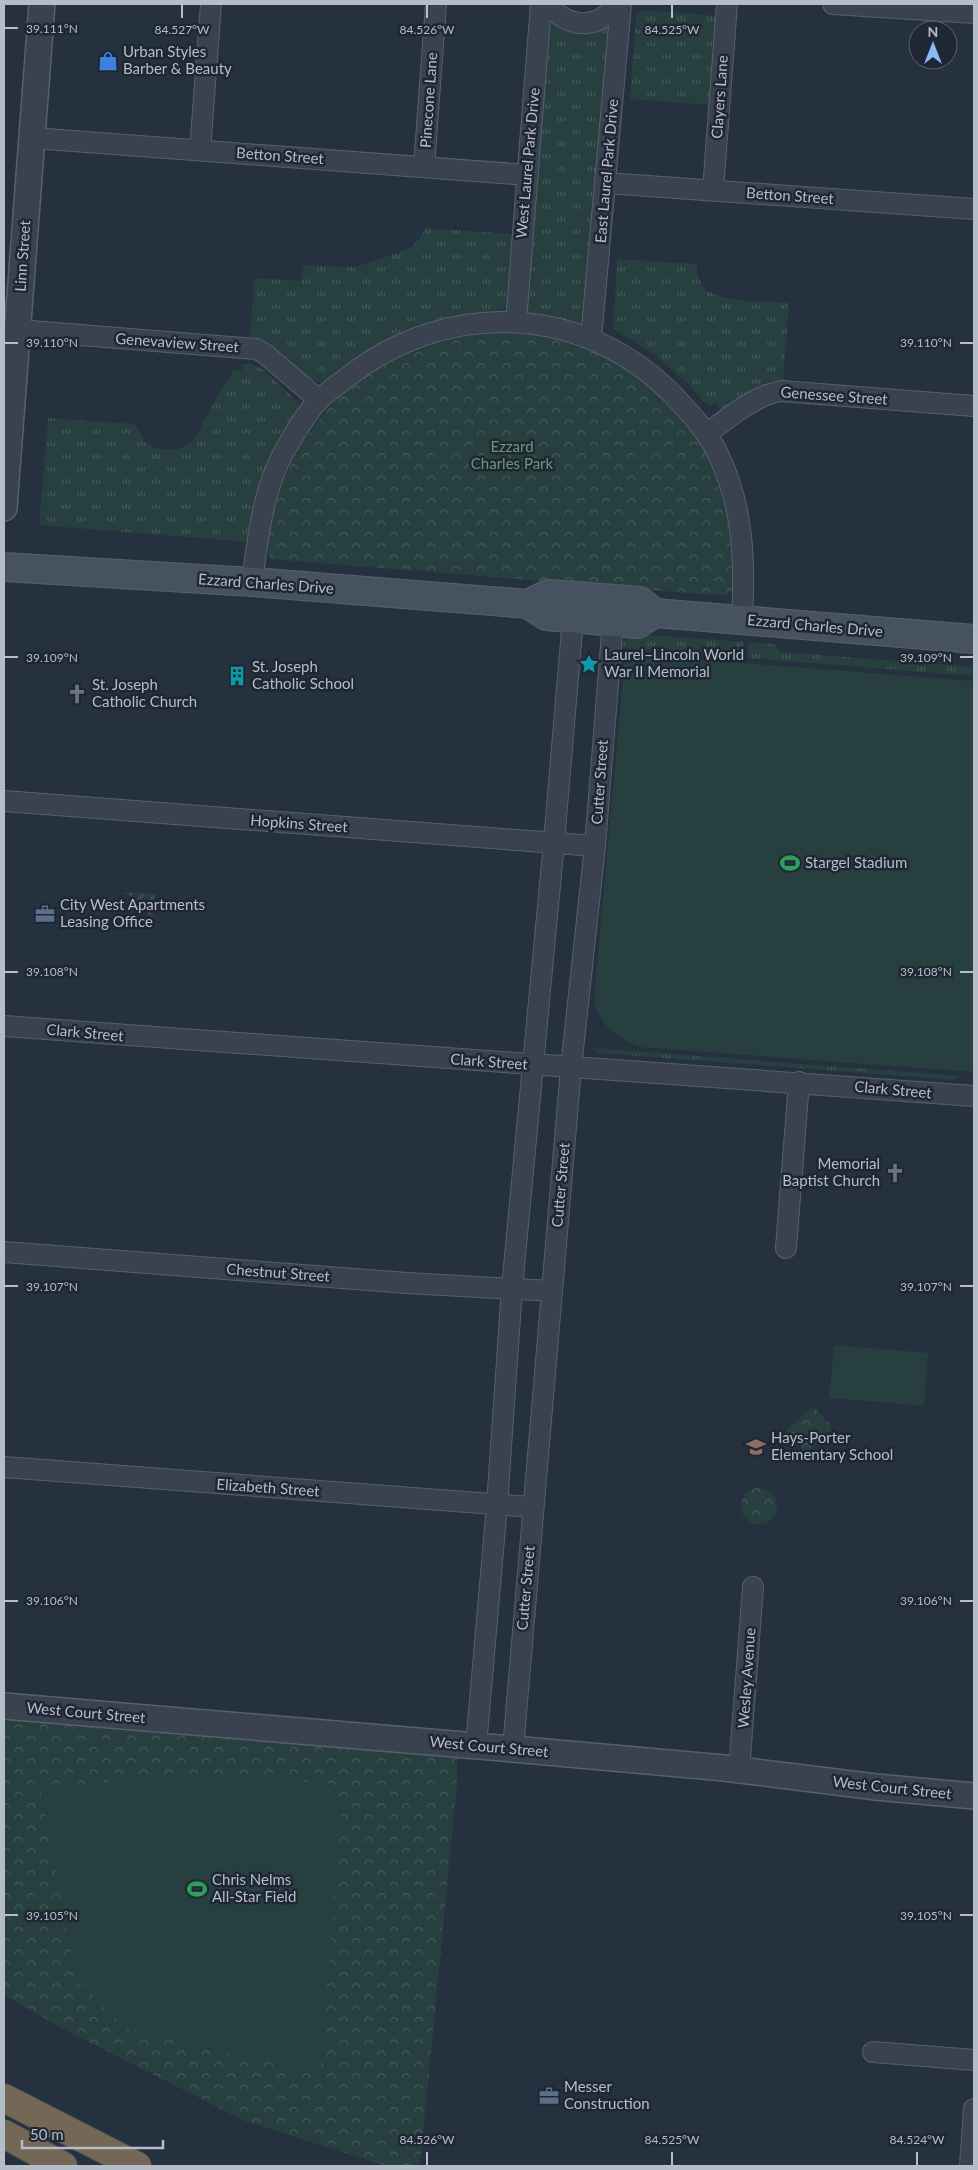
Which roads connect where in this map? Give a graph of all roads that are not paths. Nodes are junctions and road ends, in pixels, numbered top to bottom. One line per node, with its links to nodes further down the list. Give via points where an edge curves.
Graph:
1 (42, 4): 11 (street, Linn Street)
2 (211, 4): 12 (street)
3 (436, 4): 13 (street, Pinecone Lane)
4 (541, 4): 14 (street, West Laurel Park Drive)
5 (548, 4): 6 (street, via 556,14 578,24 602,18)
6 (616, 4)
7 (620, 4): 15 (street, East Laurel Park Drive)
8 (727, 4): 16 (street, Clayers Lane)
9 (833, 4): 10 (street)
10 (974, 13)
11 (33, 138): 12 (street, Betton Street); 19 (street, Linn Street)
12 (200, 150): 13 (street, Betton Street)
13 (424, 166): 14 (street, Betton Street)
14 (528, 175): 18 (street, West Laurel Park Drive)
15 (606, 183): 16 (street, Betton Street); 20 (street, East Laurel Park Drive)
16 (713, 190): 17 (street, Betton Street)
17 (974, 210)
18 (516, 322): 20 (street, via 554,328); 21 (street, via 464,325 392,347 365,363)
19 (18, 330): 21 (street, Genevaview Street, via 256,349); 24 (street, Linn Street)
20 (591, 339): 23 (street, via 647,370)
21 (319, 400): 26 (street, via 283,454 270,485)
22 (974, 406): 23 (street, Genessee Street, via 781,391 755,400)
23 (706, 434): 30 (street, via 727,476 740,524 744,563)
24 (4, 508)
25 (4, 567): 26 (main road, Ezzard Charles Drive)
26 (252, 582): 27 (main road, Ezzard Charles Drive)
27 (528, 604): 28 (main road, Ezzard Charles Drive, via 548,594 640,601); 29 (main road, Ezzard Charles Drive, via 546,616)
28 (655, 613): 30 (main road, Ezzard Charles Drive); 31 (main road, Ezzard Charles Drive, via 638,624)
29 (573, 618): 31 (main road, Ezzard Charles Drive); 34 (street)
30 (742, 620): 32 (main road, Ezzard Charles Drive)
31 (612, 621): 35 (street, Cutter Street)
32 (974, 639)
33 (4, 802): 34 (street, Hopkins Street)
34 (554, 842): 35 (street, Hopkins Street); 37 (street)
35 (595, 846): 38 (street, Cutter Street)
36 (4, 1026): 37 (street, Clark Street)
37 (532, 1064): 38 (street, Clark Street); 43 (street)
38 (571, 1068): 39 (street, Clark Street); 44 (street, Cutter Street)
39 (799, 1082): 40 (street, Clark Street); 41 (street)
40 (974, 1096)
41 (786, 1248)
42 (4, 1252): 43 (street, Chestnut Street, via 406,1283)
43 (512, 1288): 44 (street, Chestnut Street); 46 (street)
44 (552, 1291): 47 (street, Cutter Street)
45 (4, 1467): 46 (street, Elizabeth Street)
46 (497, 1505): 47 (street, Elizabeth Street); 50 (street)
47 (532, 1507): 51 (street, Cutter Street)
48 (753, 1587): 52 (street, Wesley Avenue)
49 (4, 1706): 50 (street, West Court Street)
50 (476, 1746): 51 (street, West Court Street)
51 (513, 1749): 52 (street, West Court Street)
52 (739, 1770): 53 (street, West Court Street)
53 (974, 1796)
54 (874, 2052): 55 (street)
55 (974, 2060)
56 (4, 2098): 60 (highway)
57 (974, 2109): 61 (street)
58 (4, 2134): 59 (highway)
59 (63, 2166)
60 (137, 2166)
61 (970, 2166)

